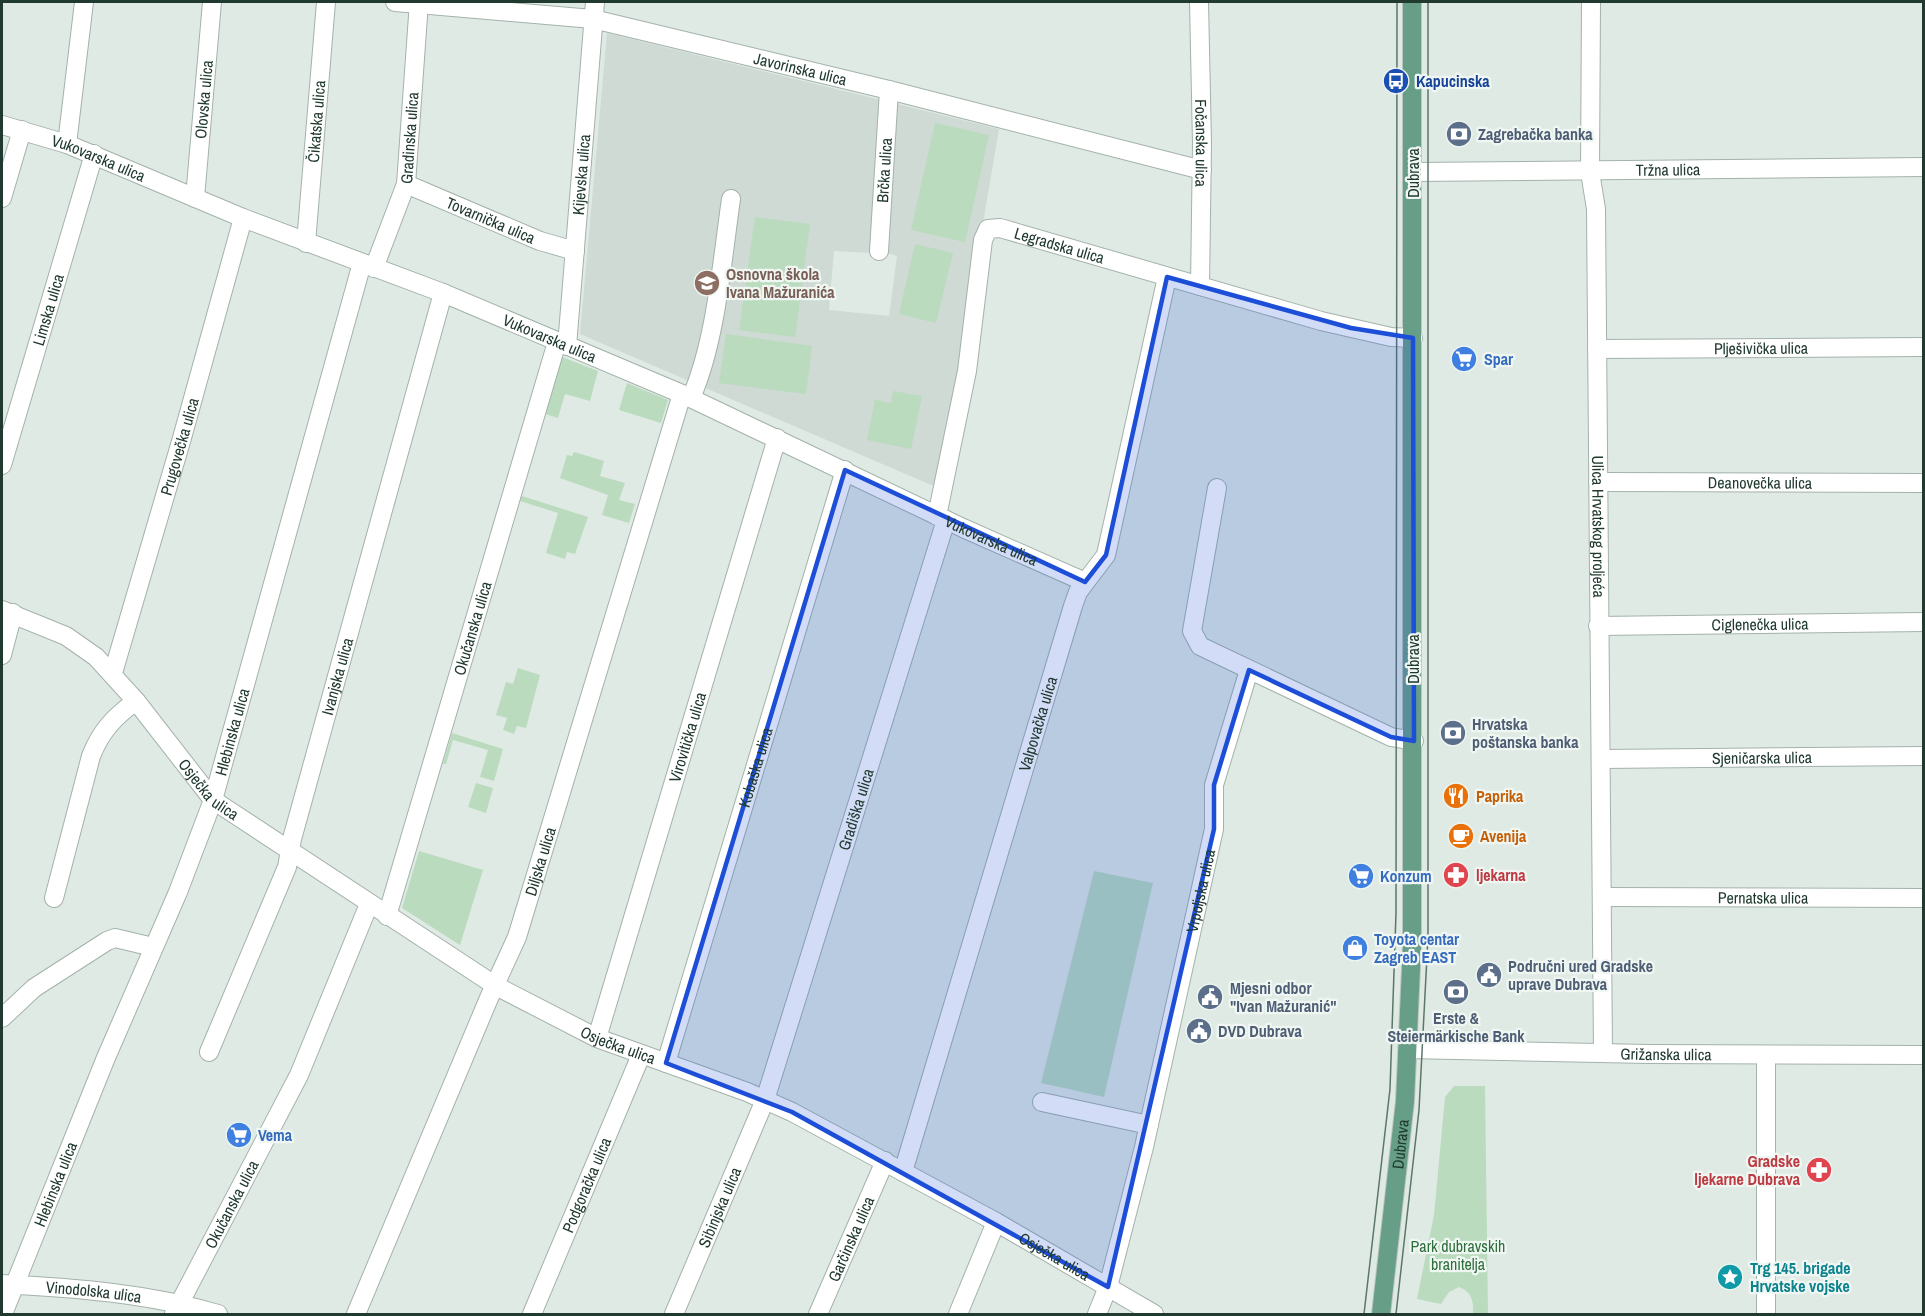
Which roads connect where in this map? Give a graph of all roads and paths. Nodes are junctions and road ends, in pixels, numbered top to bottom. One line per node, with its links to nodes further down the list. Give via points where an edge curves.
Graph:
1 (84, 2): 13 (street)
2 (213, 2): 21 (street, Olovska ulica)
3 (326, 2): 24 (street, Čikatska ulica)
4 (395, 2): 8 (street, Javorinska ulica)
5 (1199, 2): 16 (street, Fočanska ulica)
6 (1412, 2): 17 (main road, Dubrava)
7 (1591, 2): 18 (street, Ulica Hrvatskog proljeća)
8 (418, 3): 9 (street, Javorinska ulica); 19 (street, Gradinska ulica)
9 (594, 10): 10 (street, Javorinska ulica); 25 (street, Kijevska ulica)
10 (889, 90): 16 (street, Javorinska ulica); 26 (street, Brčka ulica)
11 (2, 125): 12 (street, Vukovarska ulica)
12 (22, 130): 13 (street, Vukovarska ulica); 20 (street)
13 (67, 144): 14 (street, Vukovarska ulica)
14 (94, 154): 21 (street, Vukovarska ulica); 37 (street, Limska ulica)
15 (1923, 167): 18 (street, Tržna ulica)
16 (1202, 170): 29 (street, Fočanska ulica)
17 (1413, 172): 18 (street, Tržna ulica); 31 (main road, Dubrava)
18 (1590, 172): 34 (street, Ulica Hrvatskog proljeća, via 1596,209)
19 (406, 184): 25 (street, Tovarnička ulica, via 540,241); 27 (street, Gradinska ulica)
20 (2, 198)
21 (195, 198): 23 (street, Vukovarska ulica)
22 (731, 199): 35 (street, Diljska ulica, via 700,377)
23 (243, 218): 24 (street, Vukovarska ulica); 49 (street, Prugovečka ulica)
24 (306, 243): 27 (street, Vukovarska ulica)
25 (575, 251): 32 (street, Kijevska ulica)
26 (879, 251)
27 (368, 265): 30 (street, Vukovarska ulica); 54 (street, Hlebinska ulica)
28 (1167, 277): 29 (street, Legradska ulica); 42 (street, Legradska ulica, via 1000,228 988,229 983,240 967,371); 43 (street, Valpovačka ulica, via 1106,555)
29 (1200, 286): 31 (street, Legradska ulica, via 1391,338)
30 (443, 293): 32 (street, Vukovarska ulica); 55 (street, Ivanjska ulica)
31 (1413, 338): 51 (main road, Dubrava)
32 (562, 344): 35 (street, Vukovarska ulica); 60 (street, Okučanska ulica)
33 (1923, 347): 34 (street, Plješivička ulica)
34 (1597, 349): 39 (street, Ulica Hrvatskog proljeća)
35 (686, 396): 36 (street, Vukovarska ulica); 62 (street, Diljska ulica, via 518,937)
36 (777, 438): 38 (street, Vukovarska ulica); 64 (street, Virovitička ulica)
37 (2, 465)
38 (845, 470): 42 (street, Vukovarska ulica); 71 (street, Kobaška ulica)
39 (1598, 482): 40 (street, Deanovečka ulica); 46 (street, Ulica Hrvatskog proljeća)
40 (1923, 483)
41 (1218, 488): 48 (street, via 1192,631 1200,646)
42 (942, 518): 43 (street, Vukovarska ulica); 72 (street, Gradiška ulica)
43 (1085, 582): 76 (street, Valpovačka ulica, via 1073,606)
44 (8, 612): 47 (street); 49 (street, Osječka ulica, via 76,641)
45 (1923, 622): 46 (street, Ciglenečka ulica)
46 (1598, 626): 53 (street, Ulica Hrvatskog proljeća)
47 (2, 655)
48 (1249, 670): 51 (street, via 1390,736); 74 (street, Vrpoljska ulica, via 1214,785 1214,829)
49 (113, 674): 50 (street, Osječka ulica)
50 (136, 701): 54 (street, Osječka ulica); 57 (street, via 98,739)
51 (1414, 741): 65 (main road, Dubrava)
52 (1923, 756): 53 (street, Sjeničarska ulica)
53 (1602, 759): 56 (street, Ulica Hrvatskog proljeća)
54 (213, 800): 55 (street, Osječka ulica); 61 (street, Hlebinska ulica)
55 (290, 851): 59 (street, Osječka ulica); 66 (street, Ivanjska ulica, via 287,867)
56 (1603, 897): 58 (street, Pernatska ulica); 67 (street, Ulica Hrvatskog proljeća)
57 (54, 898)
58 (1923, 898)
59 (369, 904): 60 (street, Osječka ulica); 80 (street, Okučanska ulica, via 299,1075)
60 (387, 916): 62 (street, Osječka ulica)
61 (153, 947): 63 (street, via 116,938 107,941 34,988); 78 (street, Hlebinska ulica)
62 (495, 986): 64 (street, Osječka ulica); 83 (street, Diljska ulica)
63 (2, 1018)
64 (597, 1038): 68 (street, Osječka ulica)
65 (1408, 1049): 67 (street, Grižanska ulica); 90 (main road, Dubrava)
66 (209, 1052)
67 (1603, 1053): 70 (street, Grižanska ulica)
68 (641, 1055): 71 (street, Osječka ulica); 84 (street, Podgoračka ulica)
69 (1923, 1055): 70 (street, Grižanska ulica)
70 (1766, 1056): 91 (street)
71 (666, 1063): 72 (street, Osječka ulica)
72 (765, 1100): 75 (street, Osječka ulica); 85 (street, Sibinjska ulica)
73 (1042, 1102): 74 (street)
74 (1149, 1125): 79 (street, Vrpoljska ulica)
75 (885, 1161): 76 (street, Osječka ulica); 86 (street, Garčinska ulica)
76 (903, 1172): 77 (street, Osječka ulica)
77 (996, 1222): 79 (street, Osječka ulica); 87 (street)
78 (9, 1285): 80 (street, Vinodolska ulica, via 113,1291); 81 (street, Hlebinska ulica)
79 (1108, 1287): 88 (street, Vrpoljska ulica); 89 (street, Osječka ulica)
80 (177, 1309): 82 (street, Vinodolska ulica)
81 (3, 1314)
82 (218, 1314)
83 (356, 1314)
84 (532, 1314)
85 (674, 1314)
86 (818, 1314)
87 (958, 1314)
88 (1097, 1314)
89 (1154, 1314)
90 (1381, 1314)
91 (1766, 1314)

